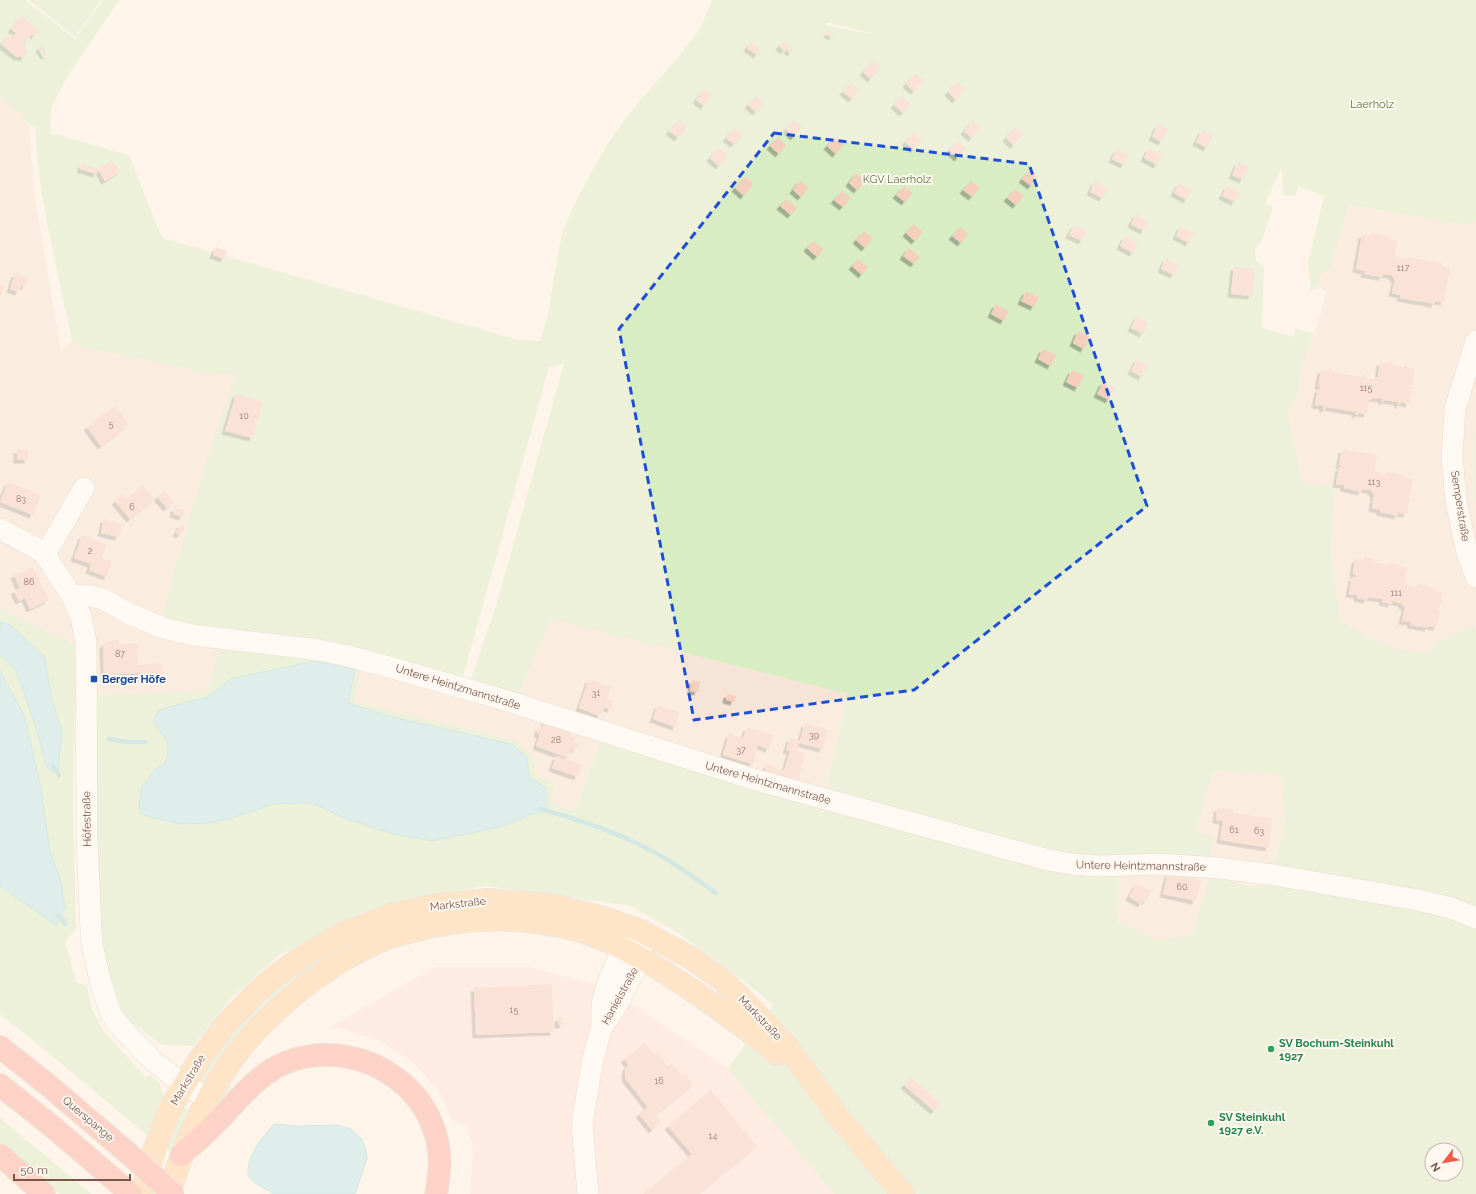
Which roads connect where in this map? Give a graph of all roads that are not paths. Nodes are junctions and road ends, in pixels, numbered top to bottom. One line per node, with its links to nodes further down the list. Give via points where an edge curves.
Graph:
1 (1476, 341): 5 (street, Semperstraße, via 1455,409 1452,457 1456,501 1467,552)
2 (84, 488): 4 (street)
3 (0, 529): 4 (street, Höfestraße)
4 (45, 555): 6 (street, Höfestraße)
5 (1476, 577)
6 (72, 596): 7 (street, Untere Heintzmannstraße, via 87,595 103,599 163,628 193,635 319,650 348,656 501,699 756,780 1048,860 1098,866 1159,864 1274,874 1418,900 1451,908); 11 (street, Höfestraße, via 81,618 86,642 88,890 92,944 100,980 110,1012 117,1023 152,1060)
7 (1476, 918)
8 (641, 930): 9 (street, Hanielstraße); 11 (main road, Markstraße, via 552,905 488,900 436,905 390,915 344,933 278,974 225,1025); 14 (main road, Markstraße, via 693,959 722,980 785,1044)
9 (632, 954): 13 (main road, Markstraße, via 599,938 562,926 514,920 434,925 385,939 314,980 274,1013 229,1064); 14 (main road, Markstraße, via 678,980 753,1033); 22 (street, Hanielstraße, via 609,979 602,1004 601,1030 582,1123)
10 (0, 1047): 20 (highway, Querspange, bridge, via 48,1085)
11 (185, 1084): 13 (street, Höfestraße); 17 (main road, Markstraße, via 172,1104 154,1151)
12 (0, 1085): 17 (highway)
13 (207, 1099): 16 (main road, Markstraße)
14 (837, 1115): 23 (main road, Markstraße)
15 (0, 1155): 18 (highway)
16 (181, 1155): 19 (main road, Markstraße); 21 (highway, via 214,1125 243,1092 265,1074 293,1060 314,1055 336,1054 376,1064 393,1075 418,1100 434,1128 438,1144 440,1164)
17 (133, 1193)
18 (44, 1194)
19 (169, 1194)
20 (173, 1194)
21 (436, 1194)
22 (588, 1194)
23 (903, 1194)

